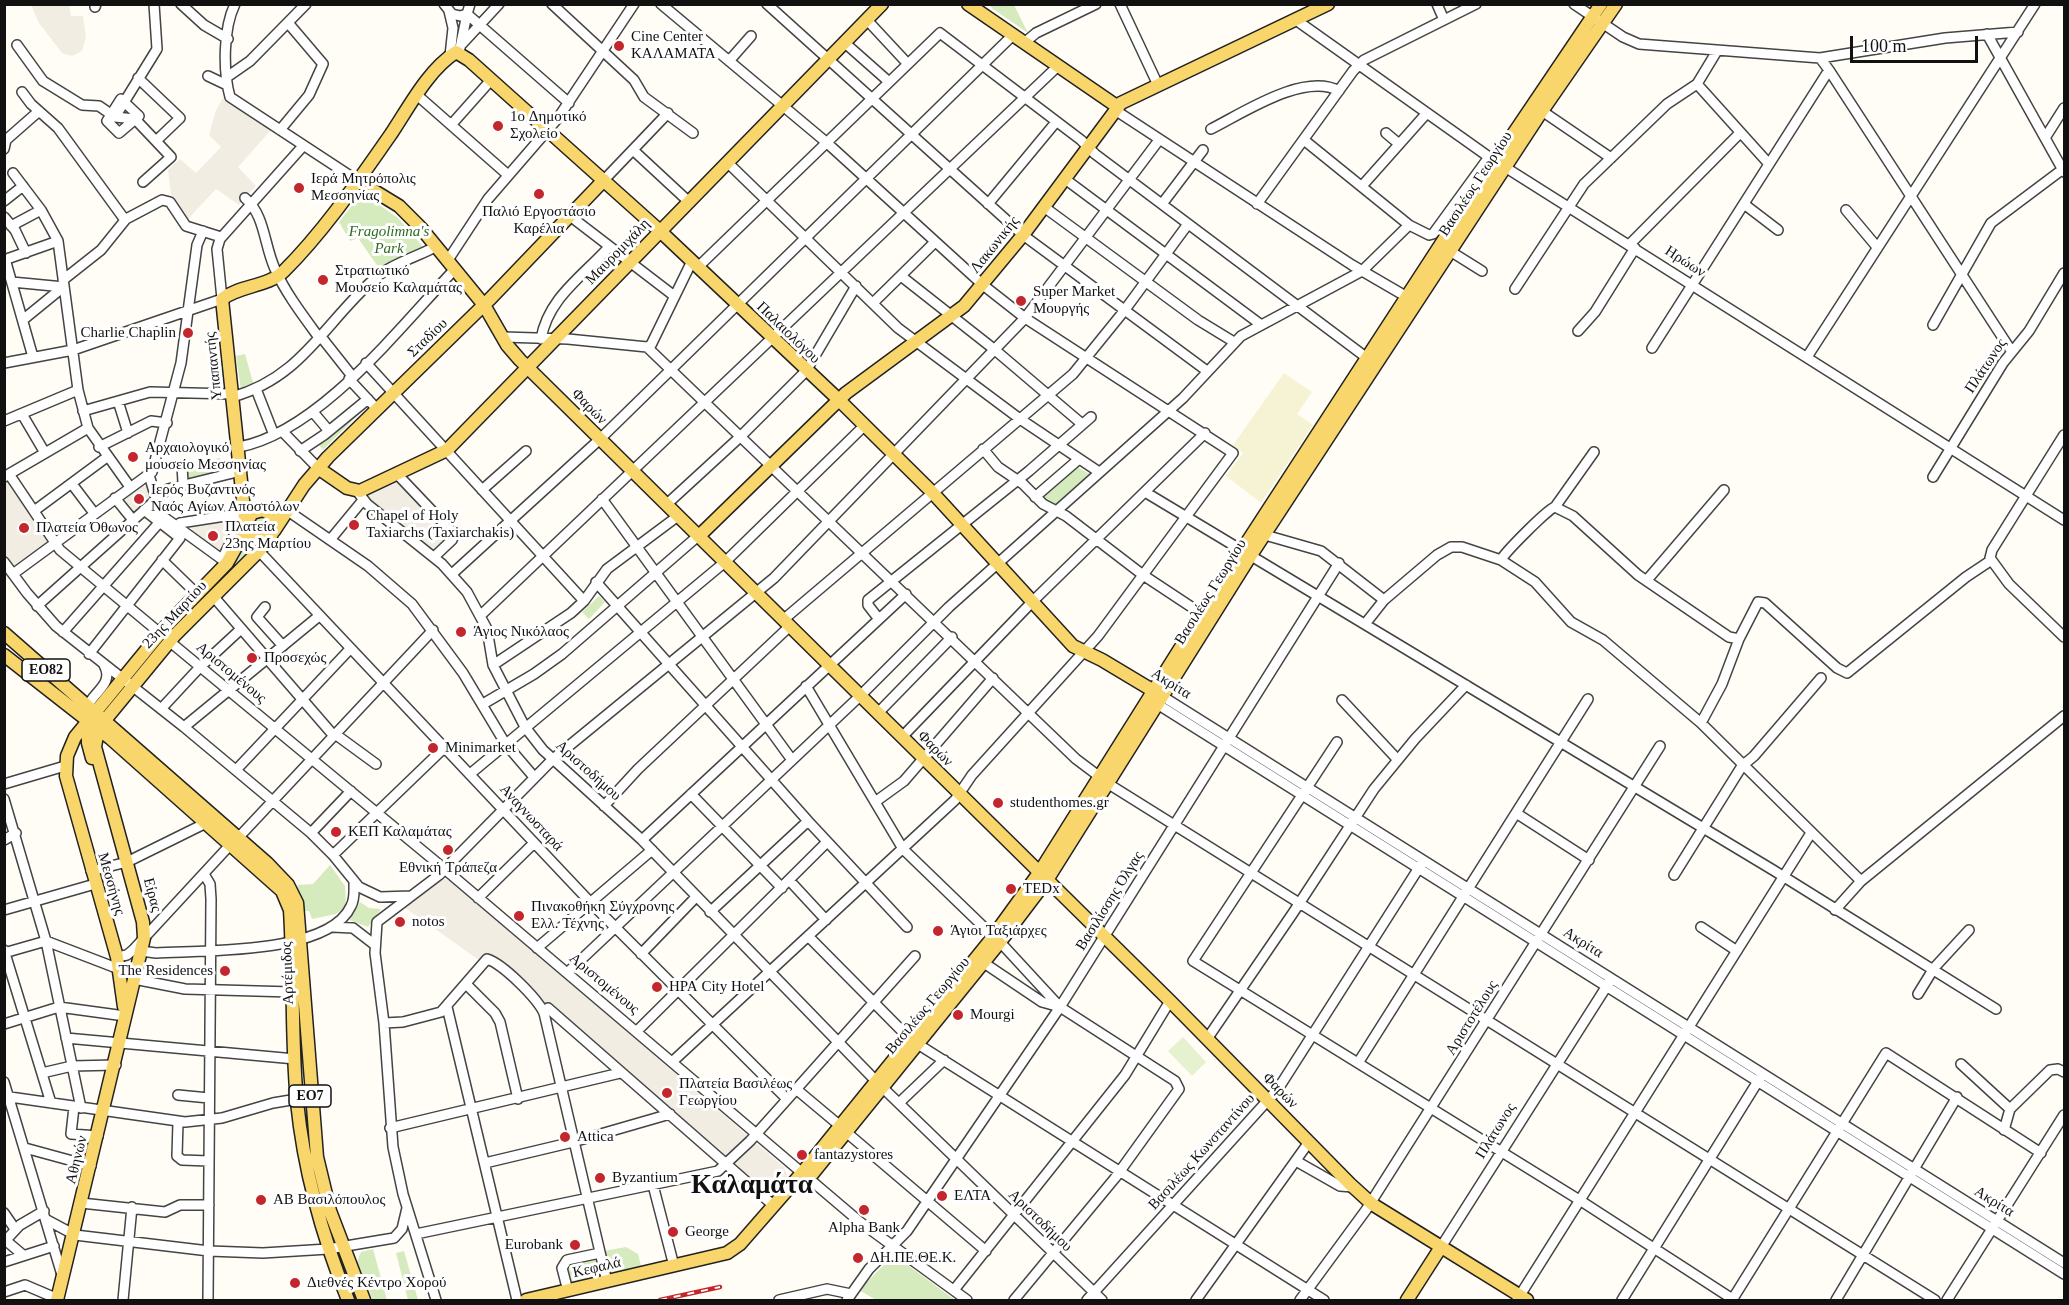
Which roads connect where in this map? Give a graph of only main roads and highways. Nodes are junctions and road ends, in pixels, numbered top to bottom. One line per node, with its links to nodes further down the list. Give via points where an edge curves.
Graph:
1 (882, 4): 11 (main road, Μαυρομιχάλη)
2 (1328, 4): 7 (main road, Λακωνικής)
3 (1601, 4): 6 (main road, Βασιλέως Γεωργίου)
4 (1616, 4): 6 (main road, Βασιλέως Γεωργίου)
5 (969, 5): 7 (main road)
6 (1597, 20): 8 (main road, Βασιλέως Γεωργίου); 8 (main road, Βασιλέως Γεωργίου, via 1542,111)
7 (1116, 108): 14 (main road, Λακωνικής, via 983,285 952,316)
8 (1496, 162): 23 (main road, Βασιλέως Γεωργίου, via 1367,358); 23 (main road, Βασιλέως Γεωργίου, via 1450,251 1265,535)
9 (604, 180): 10 (main road, Παλαιολόγου, via 455,52 417,96); 11 (main road, Παλαιολόγου); 12 (main road, Σταδίου)
10 (358, 181): 12 (main road, Φαρών, via 399,206); 16 (main road, Υπαπαντής, via 278,276 222,299)
11 (660, 231): 13 (main road, Μαυρομιχάλη); 14 (main road, Παλαιολόγου)
12 (484, 304): 13 (main road, Φαρών, via 503,337); 15 (main road, Σταδίου, via 394,391 372,403)
13 (528, 368): 17 (main road, Μαυρομιχάλη, via 447,450); 22 (main road, Φαρών)
14 (839, 400): 22 (main road, Λακωνικής); 26 (main road, Παλαιολόγου)
15 (318, 468): 17 (main road, Αριστοδήμου); 19 (main road, Σταδίου)
16 (243, 492): 18 (main road); 20 (main road, Υπαπαντής)
17 (360, 495)
18 (264, 511): 19 (main road); 20 (main road, via 252,513); 21 (main road, via 274,519)
19 (288, 511): 21 (main road, 23ης Μαρτίου)
20 (246, 526): 21 (main road, via 251,537 258,540); 25 (main road, 23ης Μαρτίου)
21 (273, 533): 25 (main road, 23ης Μαρτίου, via 259,552)
22 (699, 536): 36 (main road, Φαρών)
23 (1247, 553): 29 (main road, Βασιλέως Γεωργίου); 29 (main road, Βασιλέως Γεωργίου, via 1202,614)
24 (5, 634): 30 (main road, Αρτέμιδος / ΕΟ82)
25 (165, 637): 28 (main road, 23ης Μαρτίου)
26 (1083, 652): 29 (main road, Ακρίτα, via 1102,660)
27 (4, 655): 30 (main road, Αρτέμιδος / ΕΟ82)
28 (128, 684): 30 (main road, 23ης Μαρτίου); 31 (main road, 23ης Μαρτίου)
29 (1156, 697): 36 (main road, Βασιλέως Γεωργίου)
30 (93, 711): 31 (main road, Αρτέμιδος / ΕΟ7); 33 (main road, Μεσσήνης); 34 (main road, via 87,743)
31 (101, 725): 32 (main road, Αρτέμιδος / ΕΟ7); 34 (main road, Είρας); 35 (main road, Αρτέμιδος / ΕΟ7)
32 (122, 748): 34 (main road, via 111,747); 35 (main road, Αρτέμιδος / ΕΟ7, via 206,823)
33 (68, 752): 34 (main road, via 79,748); 39 (main road, Μεσσήνης, via 65,766 118,963)
34 (94, 757): 39 (main road, Είρας, via 143,922 144,938)
35 (235, 841): 38 (main road, Αρτέμιδος / ΕΟ7, via 280,876 293,893 300,917)
36 (1043, 876): 37 (main road, Βασιλέως Γεωργίου); 42 (main road, Φαρών, via 1353,1187 1371,1203)
37 (996, 939): 40 (main road, Βασιλέως Γεωργίου); 40 (main road, Βασιλέως Γεωργίου, via 984,963)
38 (296, 942): 45 (main road, Αρτέμιδος / ΕΟ7, via 292,992 295,1059 307,1169 328,1249); 46 (main road, Αρτέμιδος / ΕΟ7, via 323,1189)
39 (125, 1021): 44 (main road, Αθηνών)
40 (912, 1040): 41 (main road, Βασιλέως Γεωργίου, via 805,1176)
41 (773, 1205): 47 (main road, Κεφαλά, via 732,1251)
42 (1441, 1247): 43 (main road, Φαρών); 48 (main road, Πλάτωνος)
43 (1521, 1299)
44 (58, 1300)
45 (348, 1300)
46 (364, 1300)
47 (526, 1300)
48 (1407, 1300)

